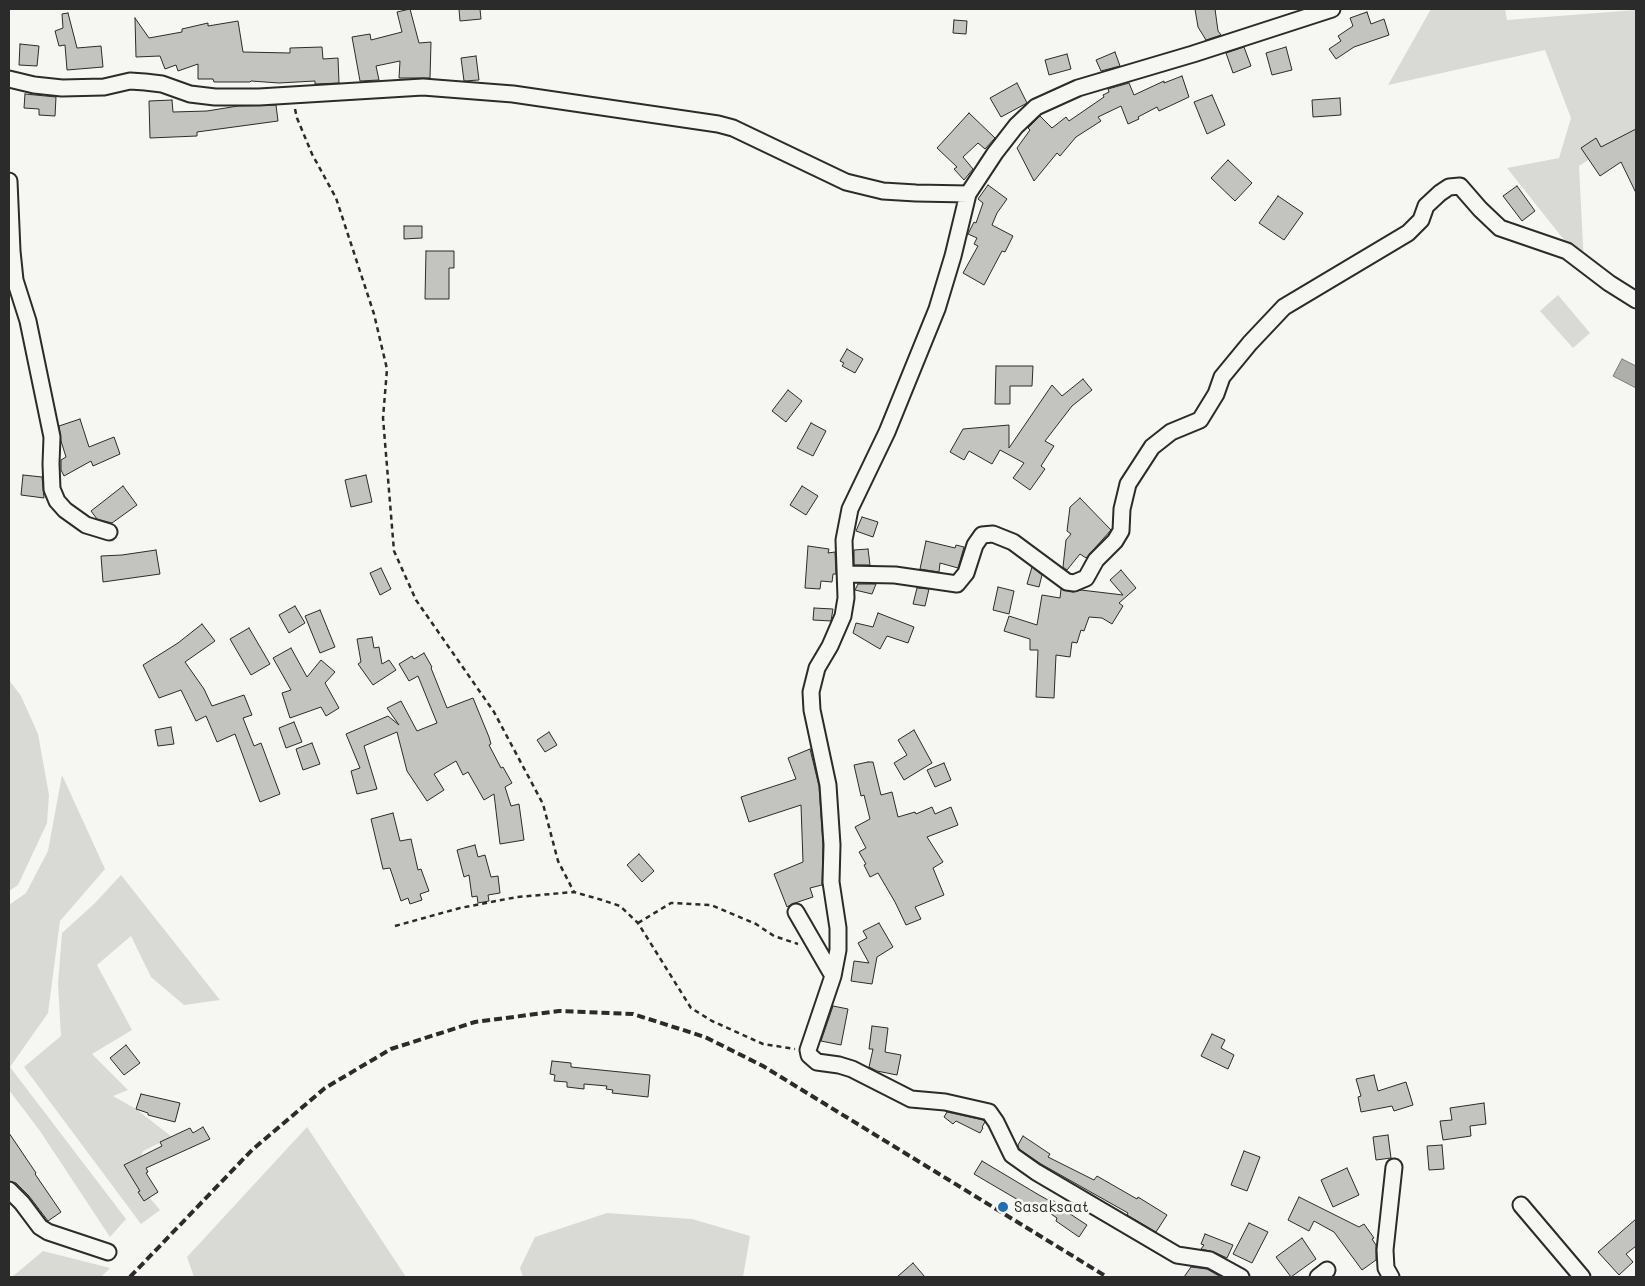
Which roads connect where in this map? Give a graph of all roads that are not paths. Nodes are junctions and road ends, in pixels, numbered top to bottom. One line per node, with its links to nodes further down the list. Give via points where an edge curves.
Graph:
1 (1332, 9): 4 (street, via 1078,88 1036,108 1016,126)
2 (9, 79): 4 (street, via 62,88 145,82 215,97 423,87 512,94 733,128 846,182 883,191)
3 (9, 181): 6 (street, via 15,280 28,320 52,437 52,489 65,510 86,525)
4 (968, 194): 7 (street, via 937,309 887,432 850,509 844,540)
5 (1636, 300): 7 (street, via 1567,251 1500,228 1460,186 1449,187 1426,206 1420,220 1408,232 1284,308 1222,378 1200,420 1171,432 1152,447 1128,484 1121,530 1096,560 1086,578 1067,582 1013,542 993,534 982,535 975,545 966,573 957,584 895,575)
6 (110, 532)
7 (846, 574): 9 (street, via 842,616 817,668 811,692 828,785 832,882 838,928)
8 (796, 912): 9 (street)
9 (833, 976): 14 (street, via 808,1050 813,1060 852,1069 911,1098 989,1112 1012,1155 1036,1172 1177,1255 1210,1260)
10 (1394, 1167): 15 (street, via 1386,1250 1386,1268)
11 (9, 1190): 13 (street, via 40,1227)
12 (1521, 1205): 16 (street)
13 (108, 1252)
14 (1241, 1277)
15 (1391, 1277)
16 (1582, 1277)

